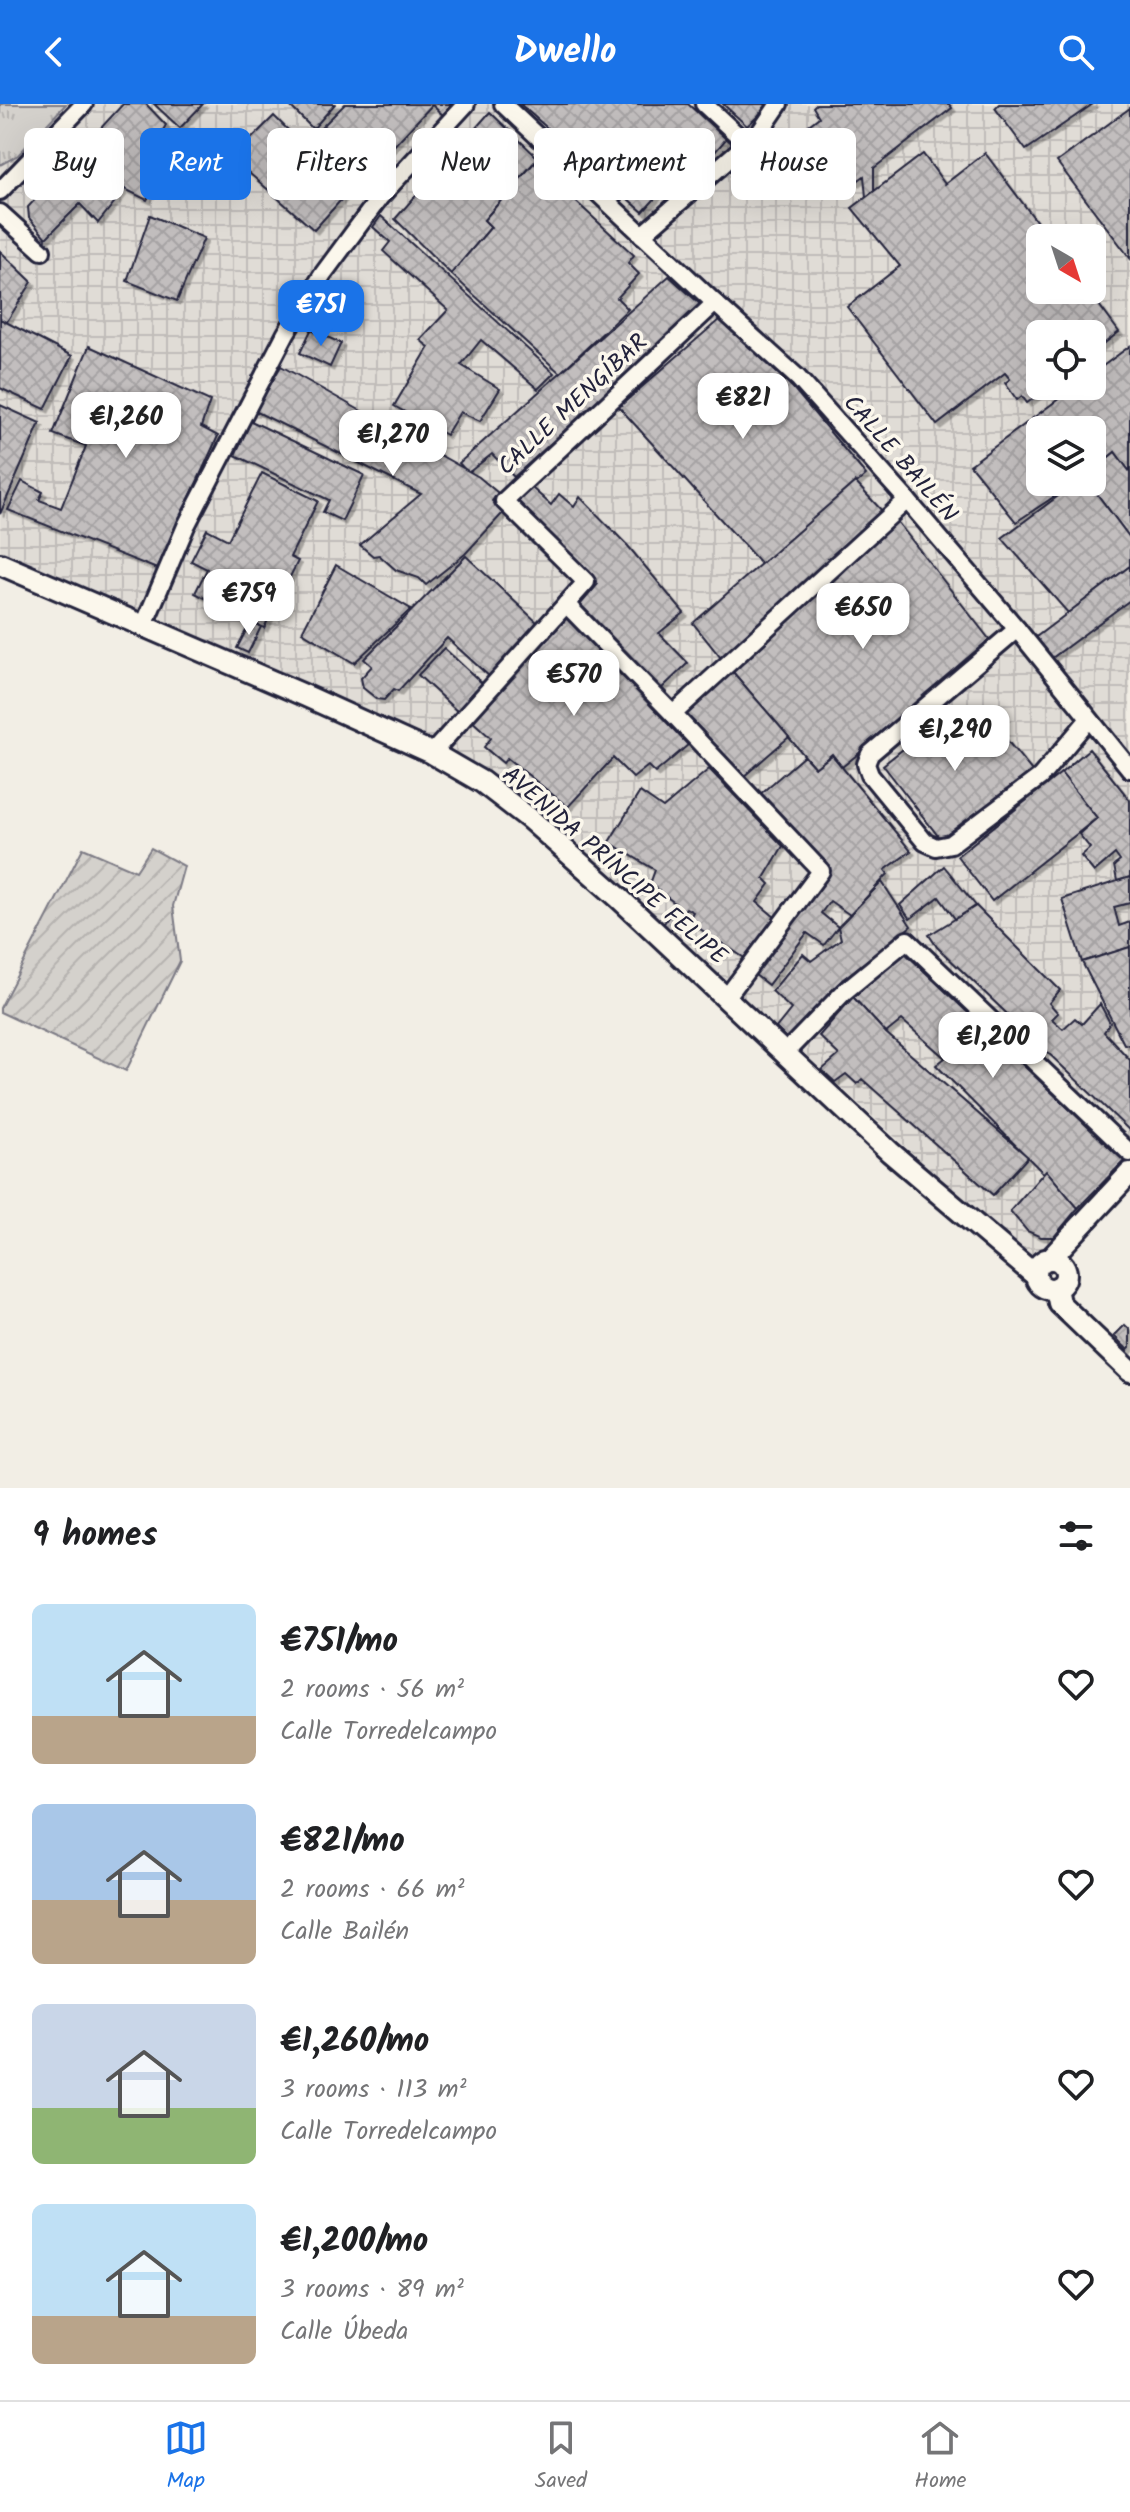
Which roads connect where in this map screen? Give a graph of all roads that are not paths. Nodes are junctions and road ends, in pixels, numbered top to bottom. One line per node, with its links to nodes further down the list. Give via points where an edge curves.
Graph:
1 (84, 104): 9 (street)
2 (466, 104): 17 (street, via 380,197 286,333 186,526)
3 (503, 104): 11 (street, CALLE BAILÉN)
4 (704, 104): 7 (street)
5 (779, 104): 6 (street)
6 (763, 128)
7 (731, 129)
8 (731, 156): 11 (street)
9 (0, 191)
10 (0, 213): 12 (street)
11 (642, 235): 13 (street, CALLE BAILÉN)
12 (42, 251)
13 (715, 303): 14 (street, CALLE BAILÉN, via 798,378); 16 (street, CALLE MENGÍBAR, via 504,501 586,582)
14 (907, 500): 18 (street, CALLE BAILÉN); 19 (street)
15 (0, 564): 17 (main road, AVENIDA PRÍNCIPE FELIPE)
16 (566, 604): 19 (street); 21 (street, CALLE MENGÍBAR)
17 (144, 625): 21 (main road, AVENIDA PRÍNCIPE FELIPE)
18 (1017, 629): 20 (street, CALLE BAILÉN); 20 (street, via 870,754 870,775 925,842 936,847 951,844 1040,777)
19 (673, 714): 23 (street, via 821,871)
20 (1088, 720): 22 (street, CALLE BAILÉN)
21 (432, 753): 23 (main road, AVENIDA PRÍNCIPE FELIPE, via 530,819)
22 (1130, 769)
23 (726, 998): 24 (main road, AVENIDA PRÍNCIPE FELIPE)
24 (785, 1053): 25 (street, via 845,991 907,940); 28 (main road, AVENIDA PRÍNCIPE FELIPE, via 890,1152)
25 (1130, 1153)
26 (1130, 1173): 27 (main road)
27 (1050, 1259): 28 (main road, via 1041,1263); 29 (main road, via 1065,1271)
28 (1036, 1276): 29 (main road, via 1043,1287)
29 (1056, 1288): 30 (main road, via 1059,1303)
30 (1130, 1371)

